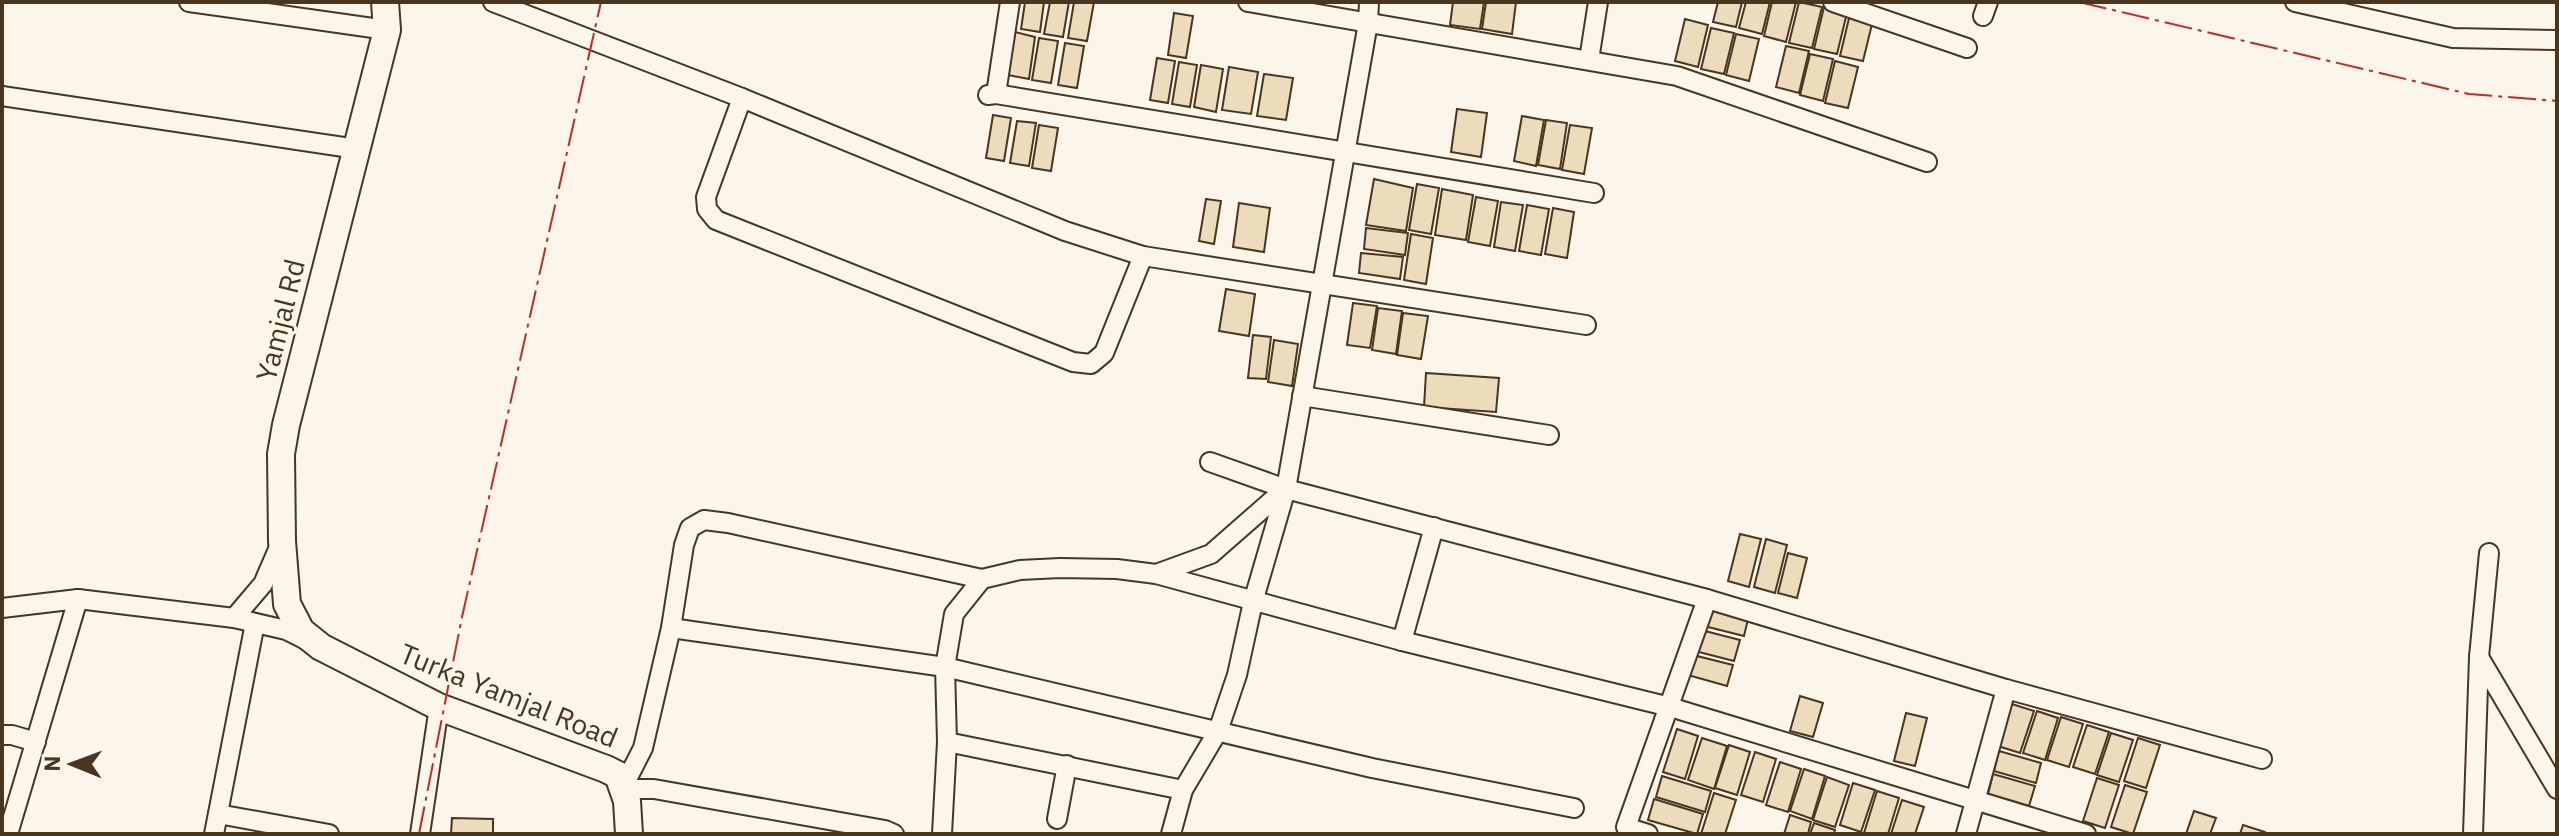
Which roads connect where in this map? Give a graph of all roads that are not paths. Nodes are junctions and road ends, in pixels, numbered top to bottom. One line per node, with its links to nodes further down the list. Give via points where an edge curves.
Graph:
1 (189, 2): 11 (street)
2 (385, 2): 11 (main road, Yamjal Rd)
3 (493, 2): 16 (street)
4 (1010, 2): 18 (street, via 992,94)
5 (1248, 2): 10 (street)
6 (1369, 2): 10 (street)
7 (1598, 2): 14 (street)
8 (1833, 2): 13 (street)
9 (2295, 2): 12 (street, via 2453,38)
10 (1368, 23): 14 (street); 18 (street)
11 (387, 30): 17 (main road, Yamjal Rd)
12 (2557, 40)
13 (1967, 48)
14 (1589, 60): 19 (street, via 1677,76)
15 (2, 96): 17 (street)
16 (742, 98): 21 (street, via 1065,231); 21 (street, via 706,197 716,220 1073,362 1091,364 1104,353)
17 (357, 149): 29 (main road, Yamjal Rd, via 286,425)
18 (1345, 153): 20 (street); 22 (street)
19 (1927, 162)
20 (1594, 193)
21 (1143, 256): 22 (street)
22 (1322, 285): 23 (street); 24 (street)
23 (1586, 325)
24 (1302, 396): 25 (street); 27 (street)
25 (1549, 435)
26 (1210, 462): 27 (street)
27 (1286, 489): 28 (street); 31 (street, via 1211,554); 35 (street)
28 (1434, 527): 34 (street); 40 (street)
29 (282, 541): 37 (street, via 263,584); 41 (main road, Yamjal Rd, via 287,604 301,631)
30 (2489, 553): 42 (street)
31 (1156, 574): 32 (street, via 1060,568); 35 (street)
32 (982, 579): 39 (street, via 704,520 690,528 684,545); 43 (street, via 954,614)
33 (78, 599): 36 (street, Turka Yamjal Road); 37 (street, Turka Yamjal Road); 49 (street)
34 (1707, 599): 44 (street); 46 (street)
35 (1253, 602): 40 (street); 47 (street)
36 (2, 608)
37 (234, 618): 38 (street, Turka Yamjal Road)
38 (255, 623): 41 (street, Turka Yamjal Road, via 286,630); 58 (street)
39 (671, 628): 43 (street); 53 (street, via 643,748)
40 (1402, 641): 46 (street)
41 (321, 647): 45 (main road, Turka Yamjal Road)
42 (2479, 657): 54 (street); 71 (street)
43 (945, 667): 47 (street); 50 (street)
44 (2006, 689): 51 (street); 56 (street)
45 (439, 707): 53 (main road, Turka Yamjal Road, via 606,769 618,775); 63 (street)
46 (1670, 707): 56 (street); 68 (street, via 1626,827)
47 (1218, 731): 55 (street); 57 (street)
48 (2, 735): 49 (street)
49 (36, 742): 60 (street)
50 (947, 742): 52 (street); 66 (street)
51 (2262, 759)
52 (1067, 765): 55 (street); 59 (street)
53 (622, 789): 64 (main road); 65 (street, Turka Yamjal Road, via 654,789)
54 (2557, 789)
55 (1183, 790): 67 (street)
56 (1977, 799): 69 (street); 70 (street)
57 (1574, 808)
58 (218, 814): 61 (street); 62 (street)
59 (1057, 819)
60 (8, 834)
61 (214, 834)
62 (329, 834)
63 (420, 834)
64 (629, 834)
65 (894, 834)
66 (942, 834)
67 (1171, 834)
68 (1648, 834)
69 (1966, 834)
70 (2086, 834)
71 (2473, 834)

